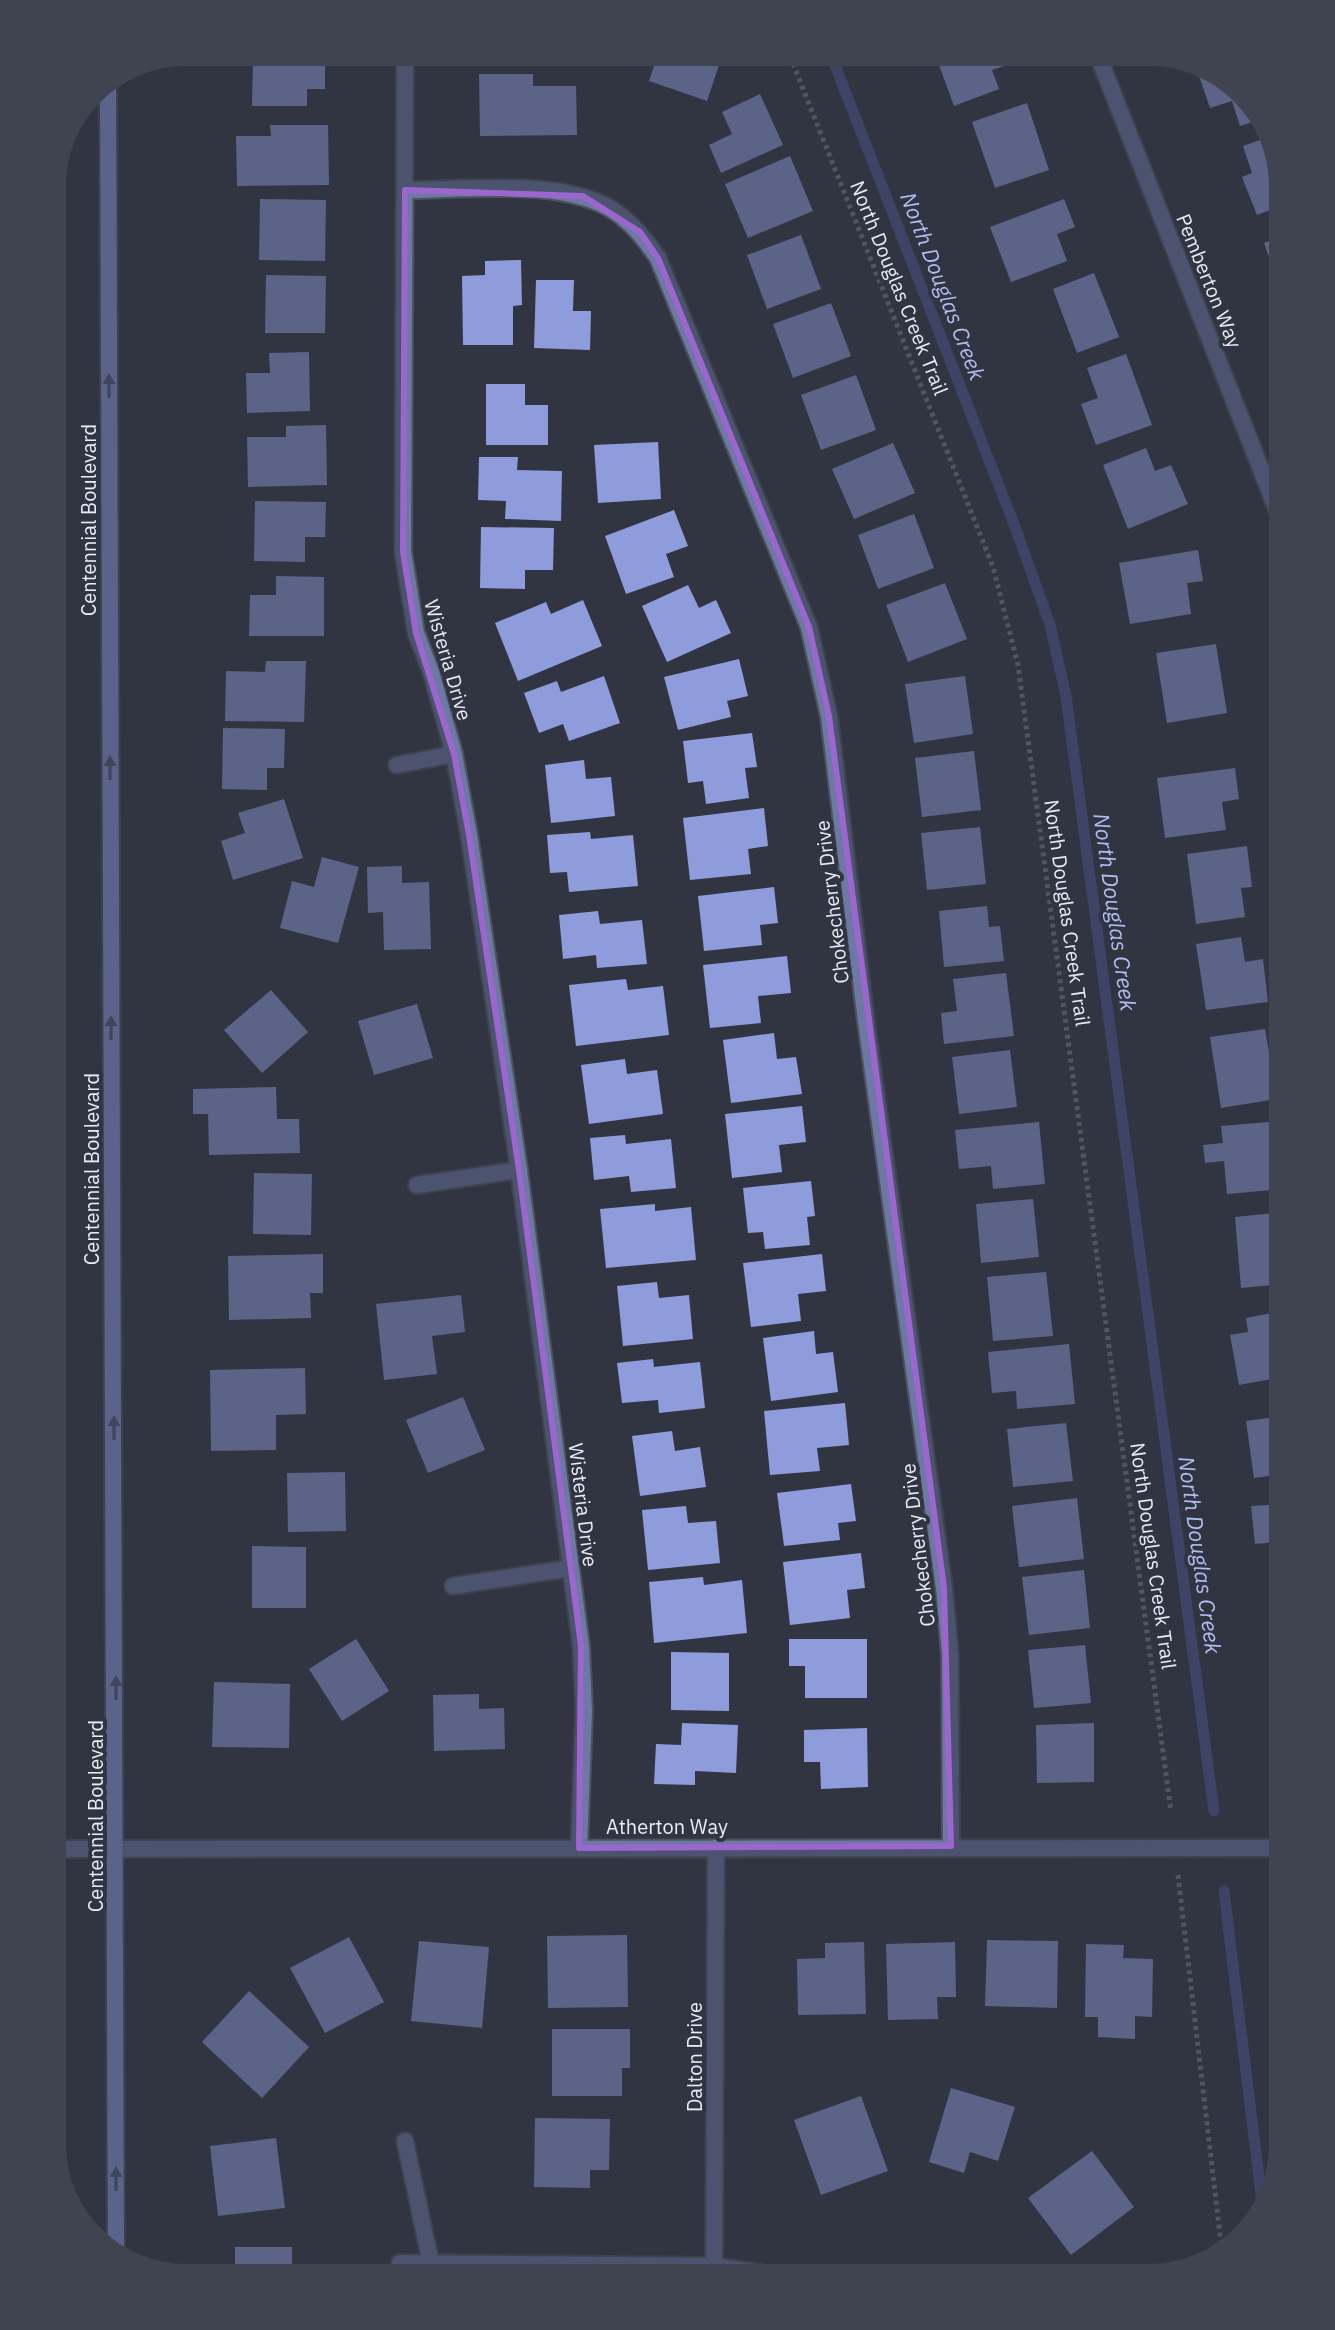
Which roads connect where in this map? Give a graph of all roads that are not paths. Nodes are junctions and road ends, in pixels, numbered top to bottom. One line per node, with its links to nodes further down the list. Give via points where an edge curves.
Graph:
1 (405, 66): 4 (street, Wisteria Drive)
2 (1102, 66): 5 (street, Pemberton Way)
3 (108, 95): 17 (main road, Centennial Boulevard, one-way to 3)
4 (405, 190): 6 (street, Wisteria Drive, via 403,552 416,633); 12 (street, Chokecherry Drive, via 583,196 615,211 640,232 658,258 809,627 829,716 936,1517 950,1654)
5 (1269, 489)
6 (454, 754): 7 (street); 8 (street, Wisteria Drive)
7 (397, 765)
8 (519, 1170): 9 (street); 10 (street, Wisteria Drive)
9 (417, 1185)
10 (571, 1568): 11 (street); 13 (street, Wisteria Drive, via 584,1711)
11 (453, 1586)
12 (951, 1846): 14 (street, Atherton Way); 15 (street, Atherton Way)
13 (579, 1848): 14 (street, Atherton Way); 17 (street, Atherton Way)
14 (716, 1848): 21 (street, Dalton Drive)
15 (1269, 1848)
16 (66, 1849): 17 (street, Atherton Way)
17 (116, 1850): 19 (main road, Centennial Boulevard, one-way to 17)
18 (405, 2141): 20 (street)
19 (116, 2242)
20 (431, 2264)
21 (714, 2264)

